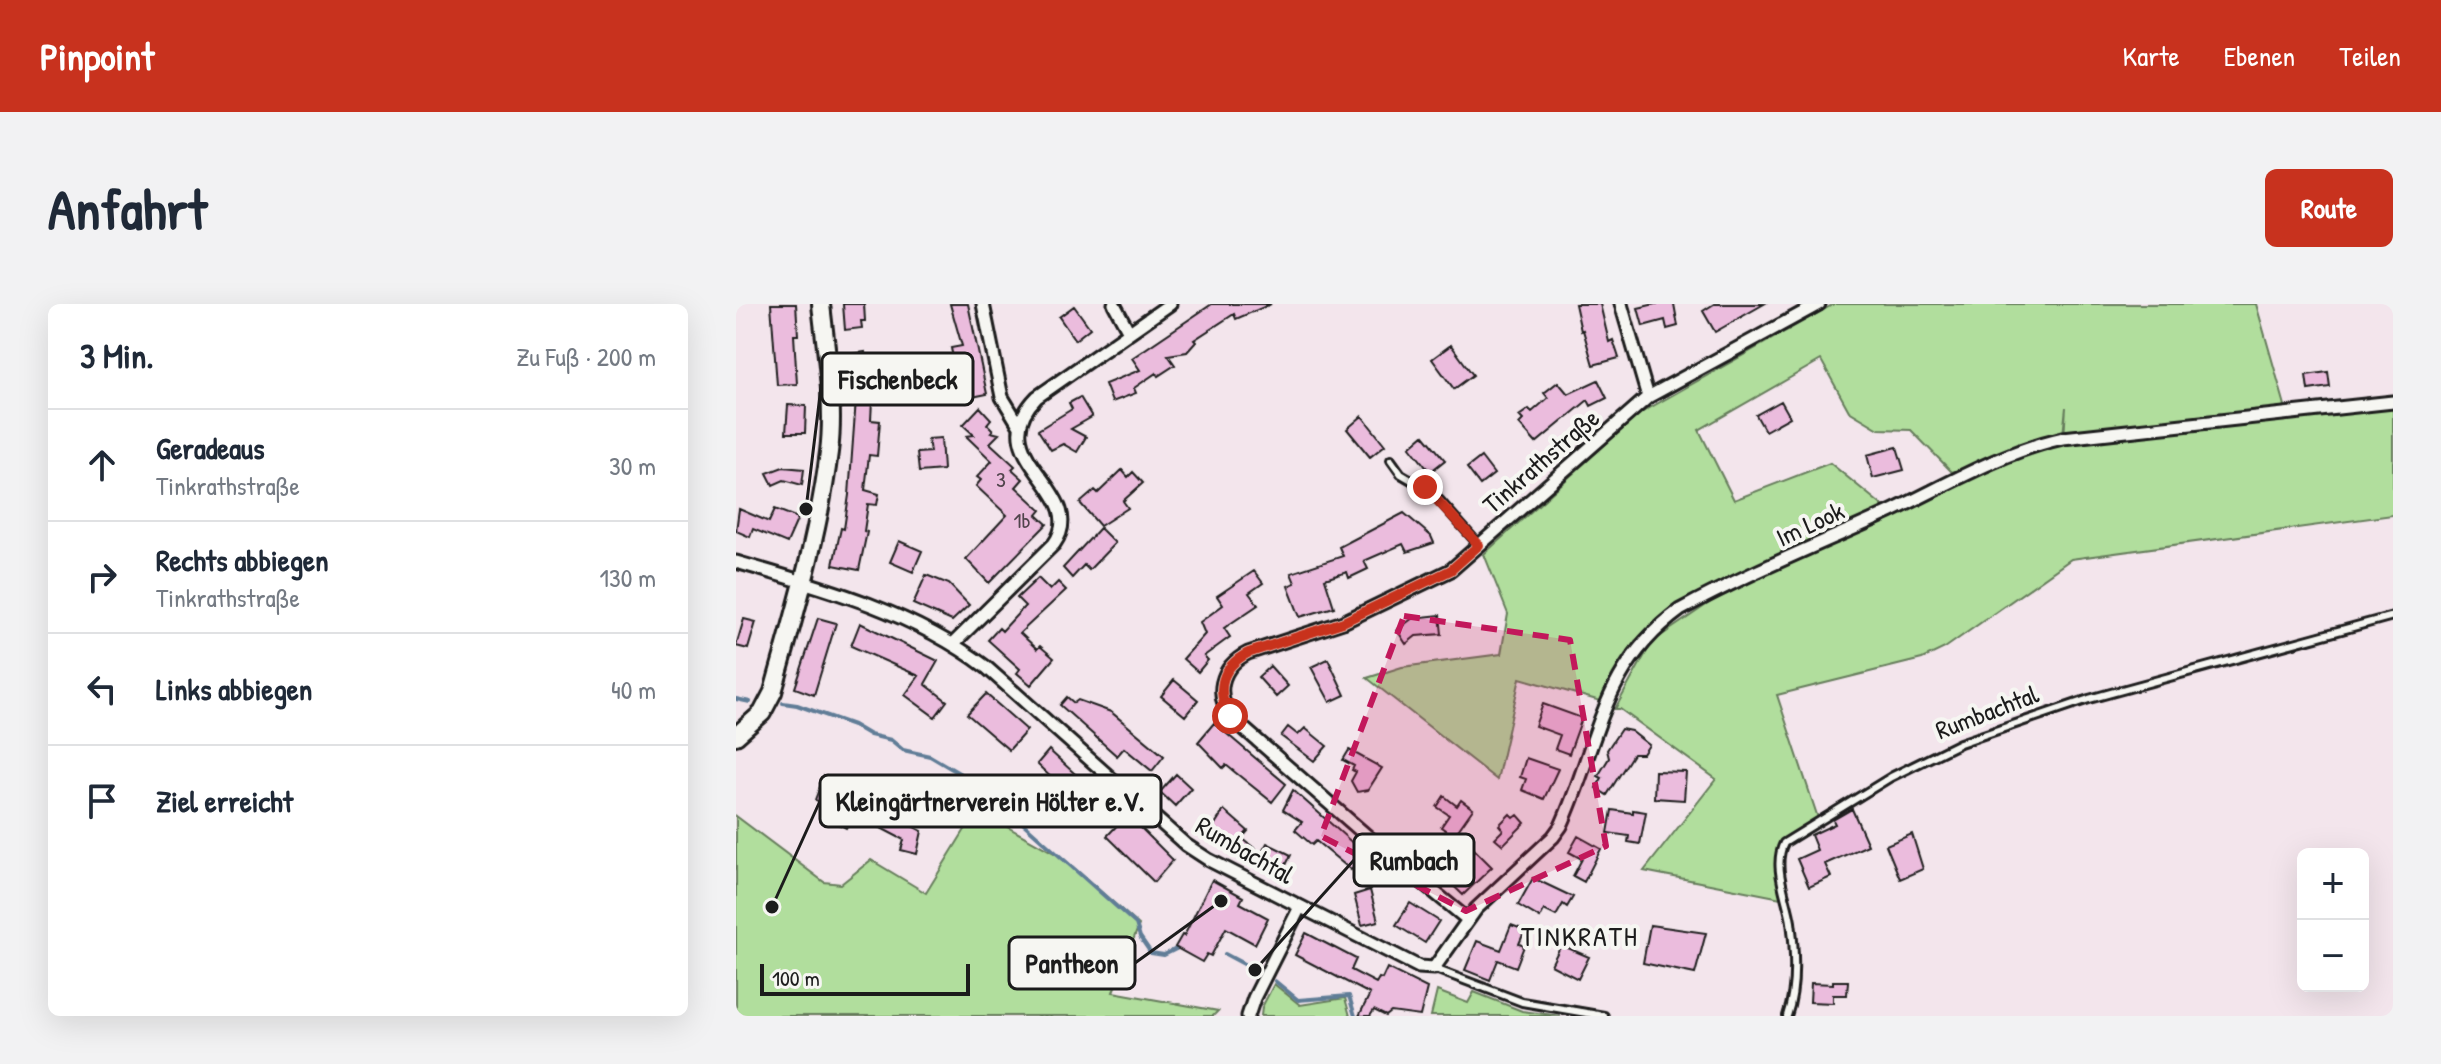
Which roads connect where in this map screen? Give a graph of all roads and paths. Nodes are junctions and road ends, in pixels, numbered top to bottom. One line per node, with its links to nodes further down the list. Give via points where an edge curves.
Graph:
1 (821, 304): 14 (street, via 829,451)
2 (983, 304): 10 (street, via 1002,397)
3 (1114, 304): 7 (street)
4 (1170, 304): 7 (street)
5 (1621, 304): 8 (street)
6 (1819, 304): 8 (street, Tinkrathstraße)
7 (1129, 332): 10 (street, via 1037,397)
8 (1648, 397): 12 (street, Tinkrathstraße)
9 (2393, 402): 19 (street, Im Look, via 2037,444 1680,610 1645,639 1623,670 1561,826)
10 (1019, 425): 16 (street, via 1023,451 1060,509 1062,528 1054,544)
11 (1391, 460): 12 (lane, via 1401,474 1432,492)
12 (1479, 545): 19 (street, Tinkrathstraße, via 1451,570 1343,622 1243,656 1225,671 1221,685 1222,700 1234,720)
13 (736, 562): 14 (street, Rumbachtal)
14 (804, 582): 16 (street, Rumbachtal); 17 (street, via 773,692 762,713)
15 (2393, 616): 23 (lane, Rumbachtal, via 2089,699 1960,743 1891,777 1784,843 1778,856 1794,968)
16 (954, 643): 18 (street, Rumbachtal, via 1186,845)
17 (736, 736)
18 (1300, 907): 20 (street, Rumbachtal, via 1419,967); 21 (street)
19 (1467, 919): 20 (street, Im Look)
20 (1434, 968): 22 (lane, Rumbachtal, via 1522,1002)
21 (1248, 1016)
22 (1604, 1016)
23 (1787, 1016)

